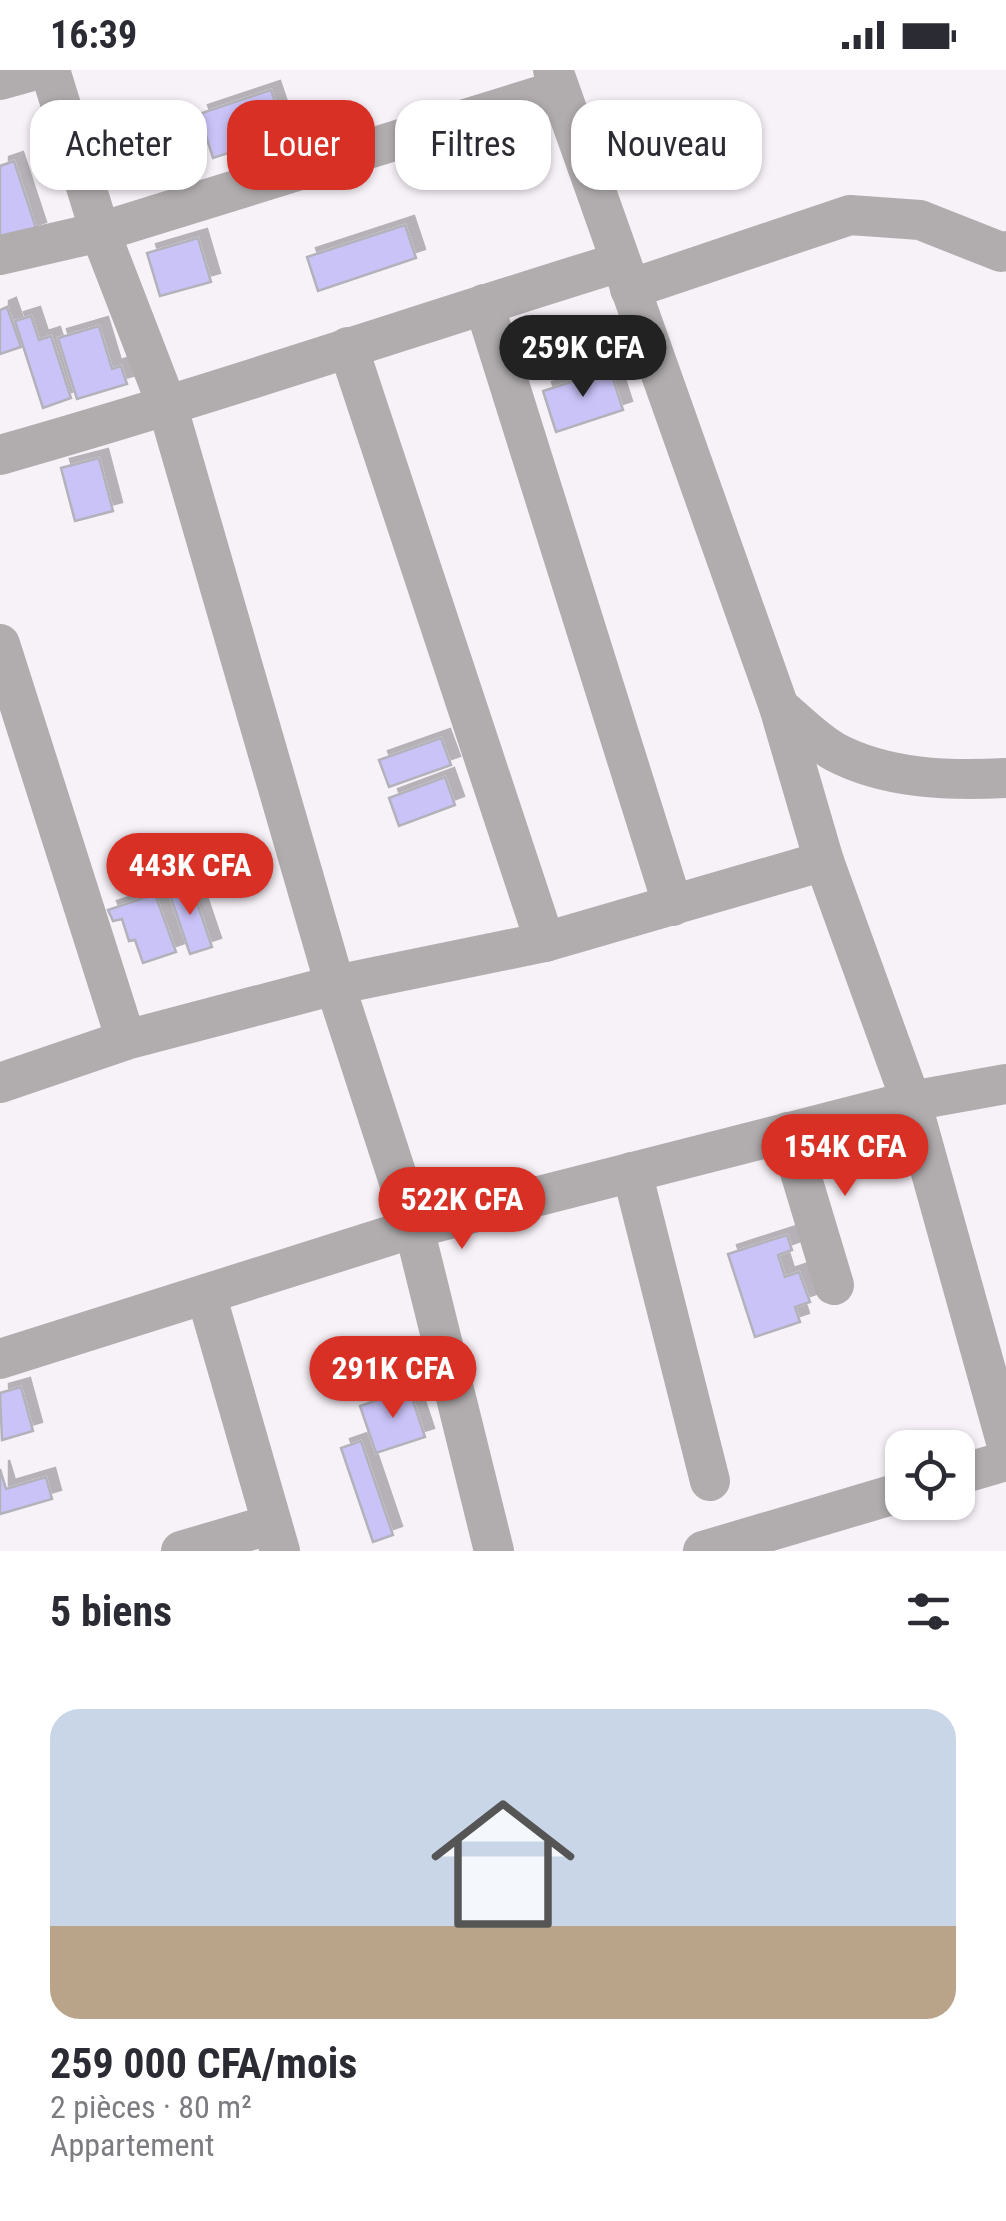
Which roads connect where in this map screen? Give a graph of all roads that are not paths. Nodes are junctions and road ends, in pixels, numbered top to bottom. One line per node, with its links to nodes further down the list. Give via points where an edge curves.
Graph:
1 (36, 70): 3 (street)
2 (50, 70): 5 (street)
3 (0, 80)
4 (556, 80): 5 (street); 8 (street)
5 (100, 232): 7 (street); 11 (street)
6 (1006, 251): 8 (street, via 920,220 850,215)
7 (0, 256)
8 (625, 275): 9 (street); 14 (street)
9 (484, 304): 10 (street); 17 (street)
10 (348, 347): 11 (street); 18 (street)
11 (168, 408): 12 (street); 19 (street)
12 (0, 456)
13 (0, 644): 20 (street)
14 (779, 707): 15 (street, via 833,751 896,774); 16 (street)
15 (1006, 778)
16 (824, 861): 17 (street); 23 (street)
17 (673, 906): 18 (street)
18 (544, 942): 19 (street)
19 (335, 984): 20 (street); 26 (street)
20 (126, 1040): 21 (street)
21 (0, 1082)
22 (1006, 1084): 23 (street)
23 (911, 1101): 24 (street); 30 (street)
24 (788, 1132): 25 (street); 27 (street)
25 (632, 1172): 26 (street); 33 (street)
26 (414, 1228): 28 (street); 37 (street)
27 (834, 1285)
28 (206, 1294): 29 (street); 35 (street)
29 (0, 1358)
30 (1006, 1442)
31 (1006, 1461): 32 (street)
32 (975, 1470)
33 (710, 1481)
34 (885, 1497): 38 (street)
35 (276, 1537): 36 (street)
36 (181, 1551)
37 (494, 1551)
38 (703, 1551)

